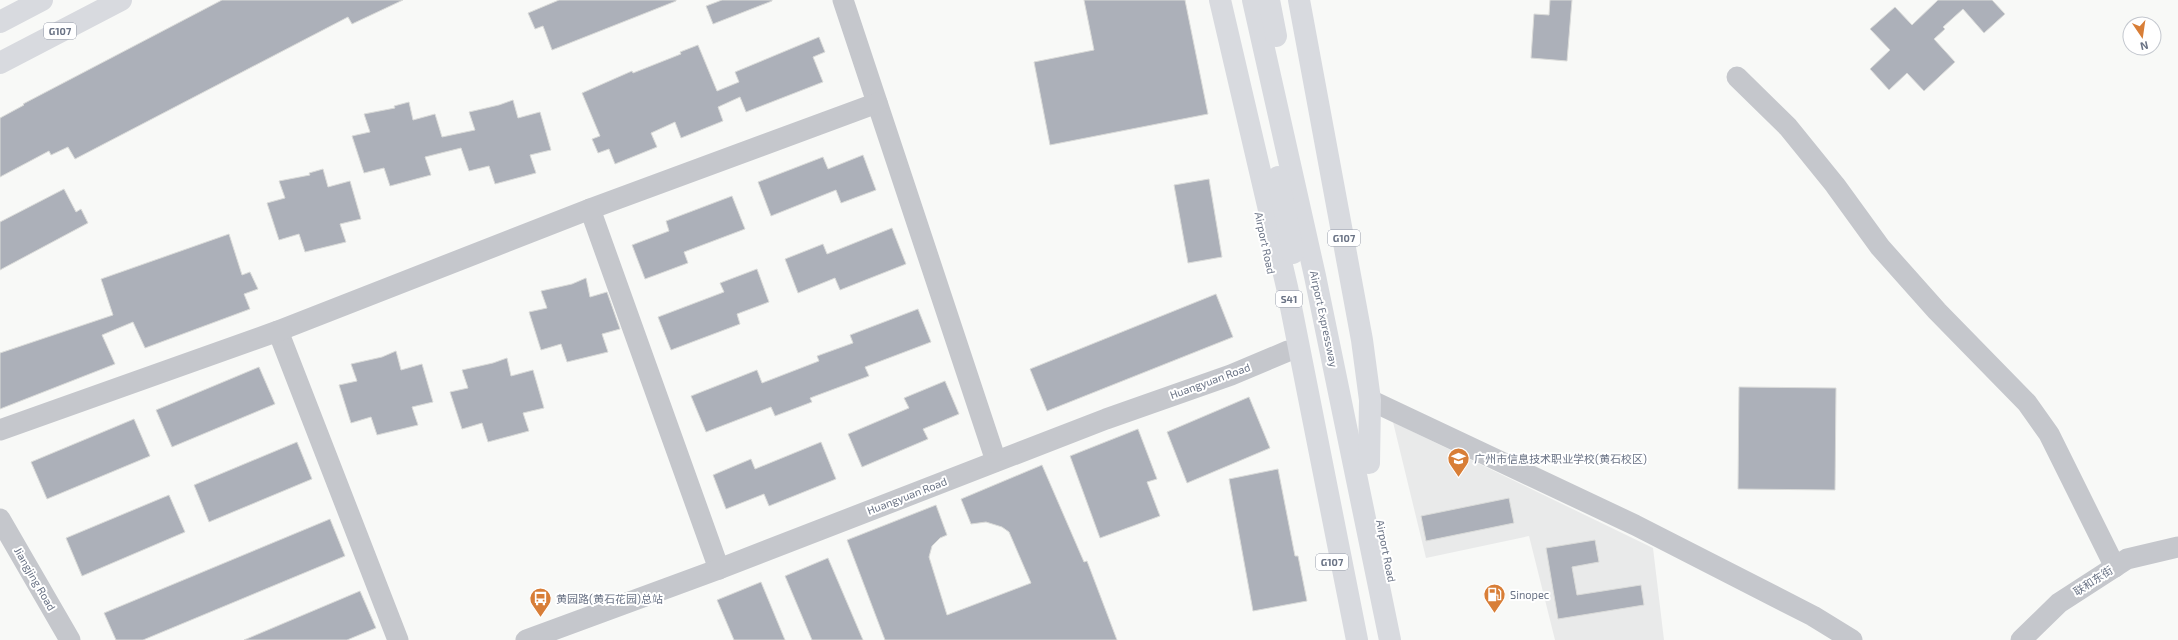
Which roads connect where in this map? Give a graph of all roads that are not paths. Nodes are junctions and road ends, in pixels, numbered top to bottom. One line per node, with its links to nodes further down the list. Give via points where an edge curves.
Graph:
1 (42, 0): 10 (highway)
2 (121, 0): 11 (highway, G107)
3 (843, 0): 13 (street)
4 (1216, 0): 16 (highway, Airport Road / G107)
5 (1220, 0): 30 (highway, S41, via 1287,288)
6 (1244, 0): 21 (highway, Airport Road, via 1320,393 1323,428)
7 (1253, 0): 31 (highway, Airport Expressway / S41, via 1317,284)
8 (1269, 0): 20 (highway, Airport Road, via 1298,149)
9 (1299, 0): 17 (highway, Airport Road / G107, via 1347,256)
10 (0, 22)
11 (0, 63)
12 (1737, 77): 24 (street, via 1788,127 1880,247 1937,311 2027,403 2049,434)
13 (877, 103): 14 (street); 19 (street)
14 (590, 209): 15 (street); 25 (street)
15 (278, 331): 18 (street); 27 (street)
16 (1288, 351): 19 (street, Huangyuan Road, via 1231,375); 21 (highway, Airport Road / G107)
17 (1370, 400): 20 (highway, Airport Road / G107); 33 (street, via 1635,525 1813,616)
18 (0, 430)
19 (996, 461): 25 (street, Huangyuan Road)
20 (1369, 463): 32 (highway, Airport Road / G107)
21 (1317, 485): 29 (highway, Airport Road / G107)
22 (0, 519): 26 (street, Jiangjing Road)
23 (2178, 547): 24 (street, 联和东街, via 2127,559)
24 (2115, 567): 34 (street, 联和东街, via 2059,603)
25 (719, 569): 28 (street, Huangyuan Road)
26 (70, 640)
27 (398, 640)
28 (526, 640)
29 (1347, 640)
30 (1357, 640)
31 (1390, 640)
32 (1403, 640)
33 (1852, 640)
34 (2021, 640)

